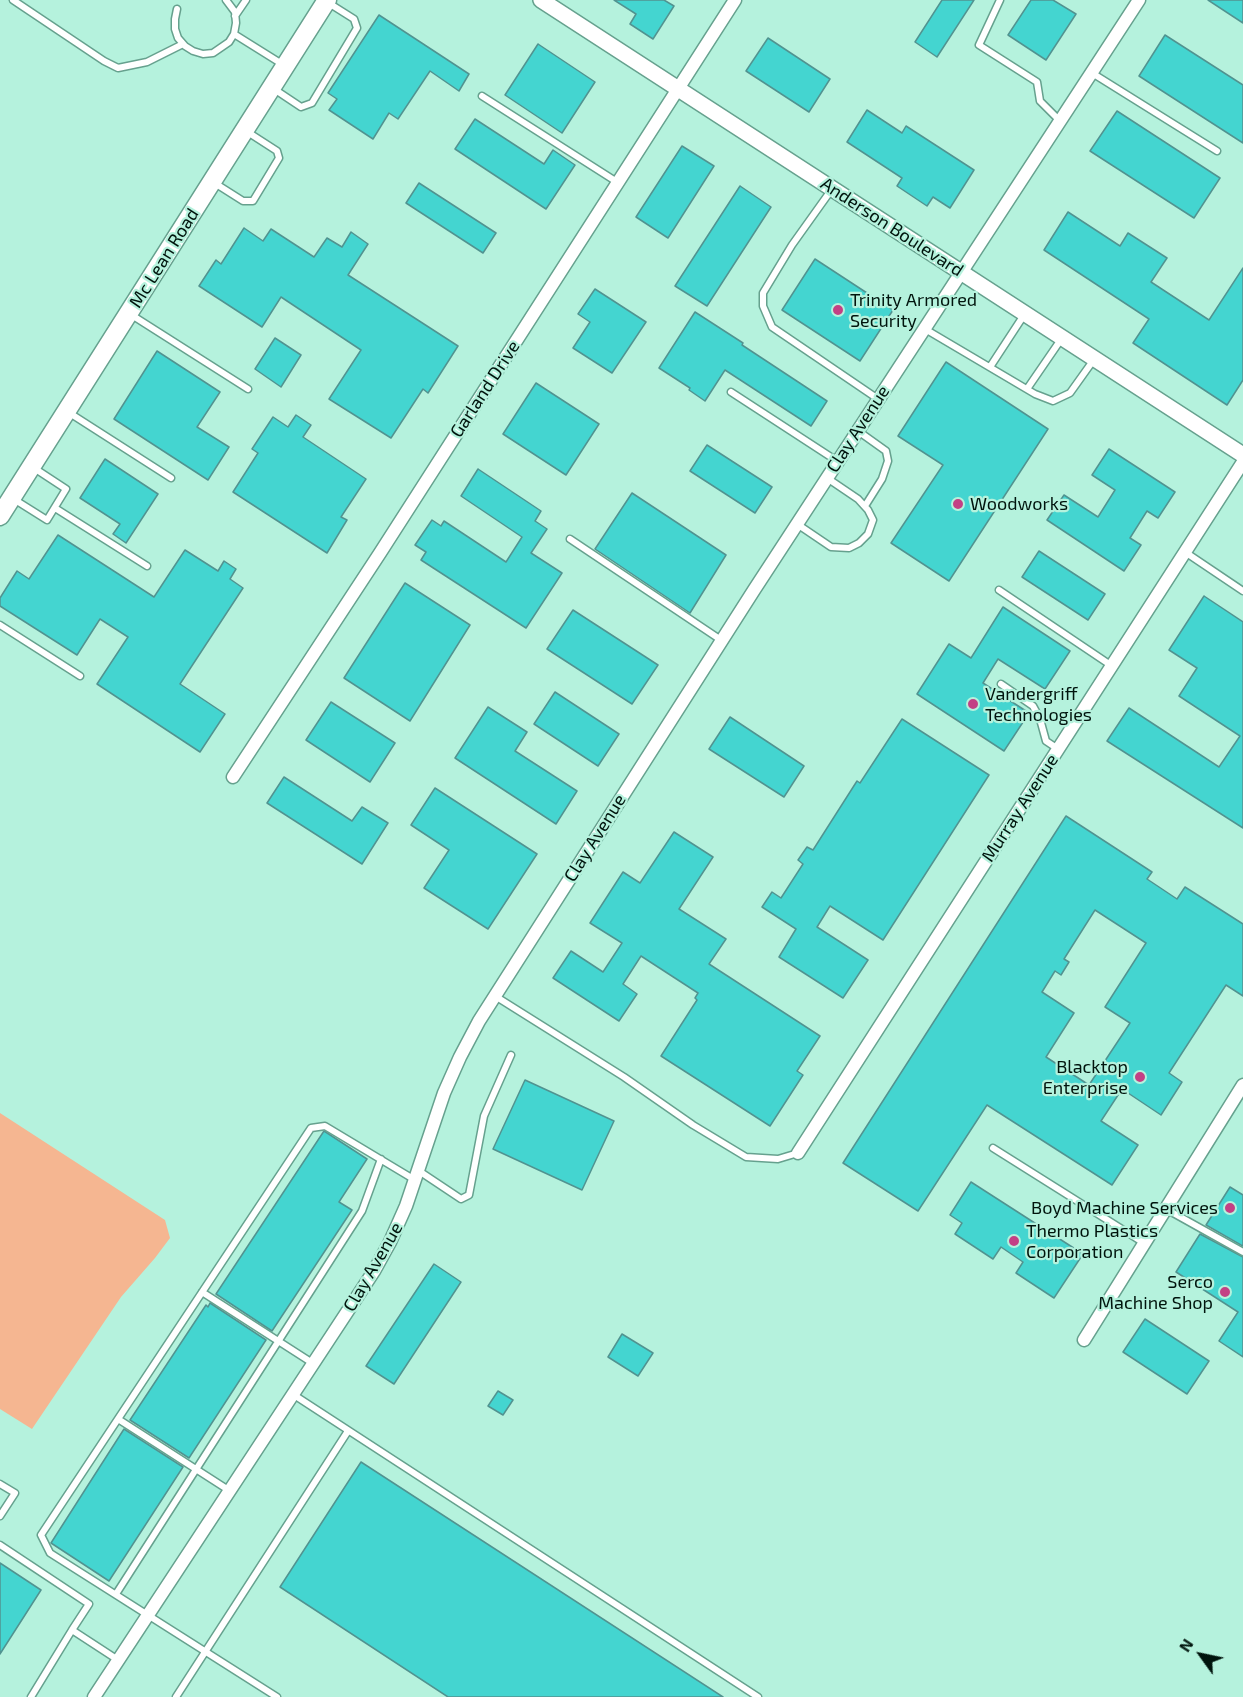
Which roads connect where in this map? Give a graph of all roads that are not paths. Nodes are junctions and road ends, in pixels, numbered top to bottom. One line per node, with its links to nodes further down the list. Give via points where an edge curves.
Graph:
1 (13, 0): 12 (lane, via 118,68 147,62)
2 (226, 0): 10 (lane)
3 (246, 0): 10 (lane)
4 (541, 0): 16 (street, Anderson Boulevard)
5 (735, 0): 16 (street, Garland Drive)
6 (1000, 0): 18 (lane, via 979,45 1037,82 1040,101)
7 (1139, 0): 14 (street, Clay Avenue)
8 (327, 1): 13 (main road, Mc Lean Road); 15 (lane, via 354,19 357,28 312,103 301,106)
9 (177, 9): 12 (lane, via 175,29)
10 (235, 17): 11 (lane)
11 (234, 34): 12 (lane, via 229,42 203,54); 13 (lane)
12 (183, 44)
13 (286, 66): 15 (main road, Mc Lean Road)
14 (1091, 73): 18 (street, Clay Avenue); 20 (lane)
15 (272, 88): 19 (main road, Mc Lean Road)
16 (677, 88): 22 (street, Garland Drive); 23 (street, Anderson Boulevard)
17 (482, 96): 22 (lane)
18 (1060, 121): 24 (street, Clay Avenue)
19 (245, 130): 21 (main road, Mc Lean Road); 21 (lane, via 277,151 279,158 253,201 243,201)
20 (1217, 151)
21 (212, 182): 25 (main road, Mc Lean Road)
22 (617, 182): 59 (street, Garland Drive)
23 (832, 189): 24 (street, Anderson Boulevard); 34 (lane, via 763,293 763,306 772,327)
24 (961, 272): 26 (street, Anderson Boulevard); 27 (street, Clay Avenue)
25 (129, 314): 31 (lane); 35 (main road, Mc Lean Road)
26 (1025, 314): 28 (street, Anderson Boulevard); 30 (lane)
27 (924, 328): 30 (lane); 34 (street, Clay Avenue)
28 (1062, 337): 29 (street, Anderson Boulevard); 32 (lane)
29 (1095, 358): 32 (lane, via 1070,393 1061,399 1053,401); 37 (street, Anderson Boulevard)
30 (990, 367): 32 (lane)
31 (248, 389)
32 (1027, 389)
33 (730, 392): 38 (lane)
34 (878, 399): 36 (street, Clay Avenue)
35 (68, 411): 40 (main road, Mc Lean Road); 41 (lane)
36 (858, 430): 38 (street, Clay Avenue); 44 (lane, via 887,455 886,470)
37 (1243, 454)
38 (837, 461): 42 (street, Clay Avenue)
39 (1243, 462): 49 (street, Murray Avenue)
40 (32, 467): 43 (main road, Mc Lean Road); 45 (lane, via 66,489)
41 (171, 478)
42 (827, 478): 44 (lane); 47 (street, Clay Avenue)
43 (12, 498): 45 (lane, via 47,520); 46 (main road, Mc Lean Road)
44 (865, 506): 47 (lane, via 873,520 868,534 849,548 831,548)
45 (54, 508): 50 (lane)
46 (0, 516)
47 (797, 524): 54 (street, Clay Avenue)
48 (570, 539): 54 (lane)
49 (1185, 552): 52 (lane); 55 (street, Murray Avenue)
50 (147, 566)
51 (999, 590): 55 (lane)
52 (1243, 591)
53 (0, 625): 56 (lane)
54 (722, 641): 60 (street, Clay Avenue)
55 (1112, 666): 58 (street, Murray Avenue)
56 (80, 676)
57 (1000, 684): 58 (lane, via 1033,706 1046,741)
58 (1058, 749): 64 (street, Murray Avenue)
59 (233, 777)
60 (495, 996): 64 (lane, via 746,1156 778,1159); 66 (street, Clay Avenue, via 452,1076)
61 (511, 1055): 66 (lane, via 484,1116 469,1195 461,1199)
62 (1243, 1085): 67 (street)
63 (993, 1148): 68 (lane)
64 (798, 1154)
65 (381, 1159): 66 (lane); 70 (lane, via 325,1126 311,1128); 72 (lane, via 362,1210)
66 (418, 1176): 73 (street, Clay Avenue, via 374,1271)
67 (1166, 1209): 68 (street); 69 (lane)
68 (1144, 1243): 71 (street)
69 (1243, 1252)
70 (202, 1292): 72 (lane); 75 (lane)
71 (1084, 1340)
72 (280, 1342): 73 (lane); 77 (lane)
73 (314, 1364): 74 (street, Clay Avenue)
74 (294, 1395): 76 (lane); 79 (street, Clay Avenue)
75 (118, 1419): 77 (lane); 82 (lane, via 41,1535 50,1552)
76 (348, 1431): 85 (lane); 91 (lane)
77 (196, 1470): 79 (lane); 82 (lane)
78 (0, 1484): 80 (lane, via 15,1493)
79 (230, 1491): 83 (street, Clay Avenue)
80 (0, 1516)
81 (0, 1545): 84 (lane, via 89,1604)
82 (116, 1594): 83 (lane)
83 (149, 1614): 85 (lane); 86 (street, Clay Avenue)
84 (72, 1630): 86 (lane); 87 (lane)
85 (206, 1651): 89 (lane); 90 (lane)
86 (118, 1660): 88 (street, Clay Avenue)
87 (31, 1697)
88 (94, 1697)
89 (176, 1697)
90 (277, 1697)
91 (758, 1697)

